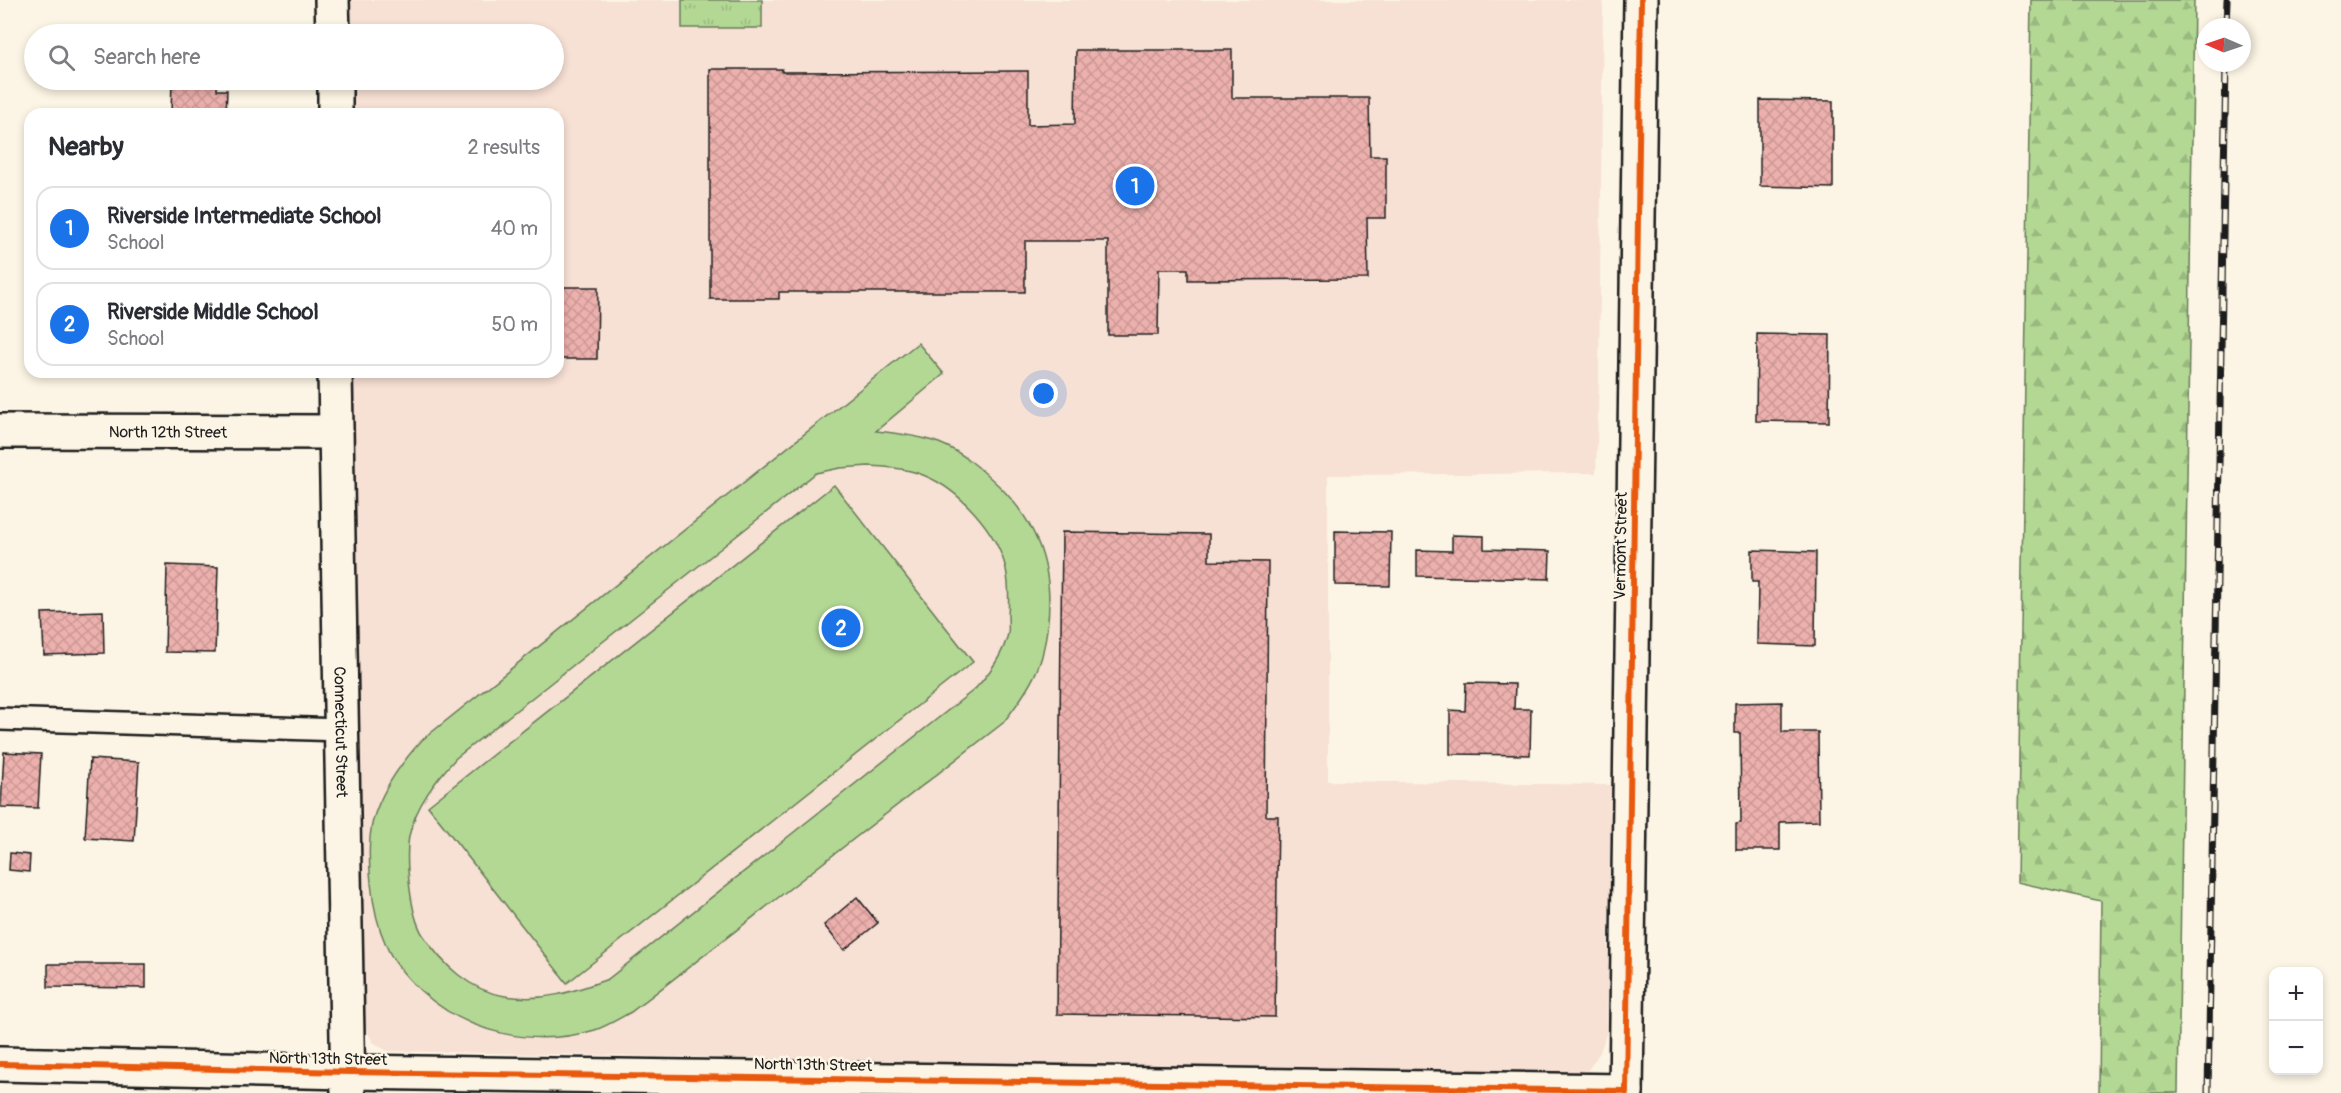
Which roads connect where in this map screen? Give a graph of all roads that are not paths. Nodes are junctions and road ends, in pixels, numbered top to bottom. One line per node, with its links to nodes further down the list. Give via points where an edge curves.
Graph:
1 (333, 0): 3 (street)
2 (1641, 0): 14 (street, Vermont Street)
3 (333, 24)
4 (334, 90): 5 (street)
5 (335, 108)
6 (335, 378): 8 (street, Connecticut Street)
7 (0, 431): 8 (street, North 12th Street)
8 (335, 432): 10 (street, Connecticut Street)
9 (0, 719): 10 (lane)
10 (342, 730): 12 (street, Connecticut Street)
11 (0, 1064): 12 (street, North 13th Street)
12 (348, 1082): 13 (street, North 13th Street)
13 (956, 1086): 14 (street, North 13th Street)
14 (1626, 1092)

